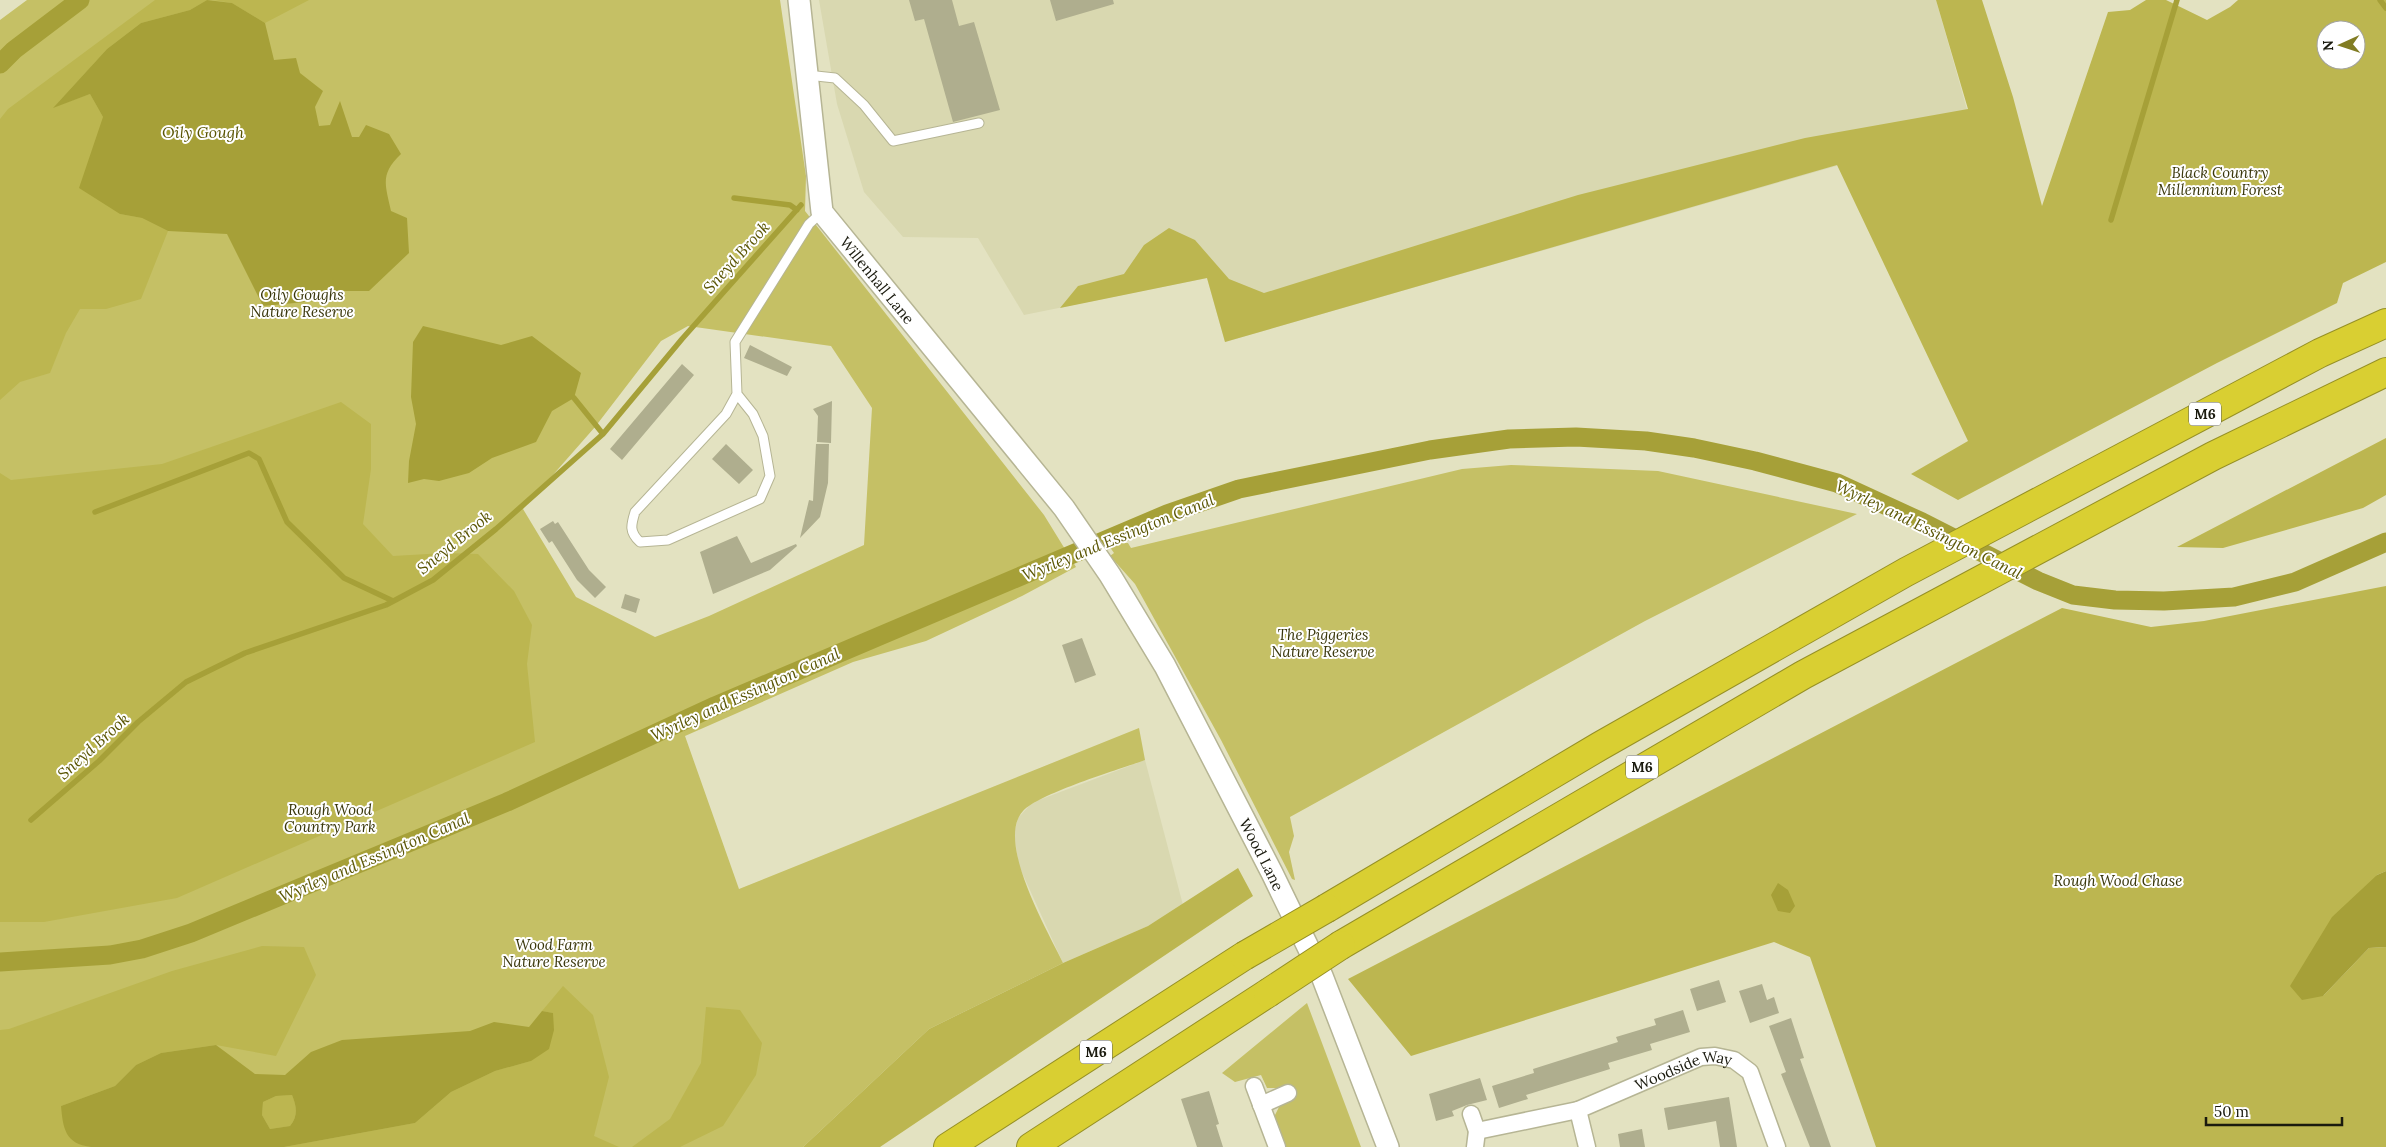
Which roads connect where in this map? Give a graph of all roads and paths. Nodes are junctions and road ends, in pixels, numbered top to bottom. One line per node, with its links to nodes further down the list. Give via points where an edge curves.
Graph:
1 (799, 0): 2 (street)
2 (806, 75): 3 (lane, via 835,78 864,105 893,141); 4 (street)
3 (979, 123)
4 (822, 212): 7 (lane, via 809,224 735,342); 8 (street, Willenhall Lane, via 1064,508)
5 (2386, 323): 15 (highway, M6, bridge, via 2320,353 1906,572 1600,746 1244,956)
6 (2386, 372): 16 (highway, M6, bridge, via 2213,456 1794,680 1342,945)
7 (738, 394): 7 (lane, via 726,414 635,512 631,528 640,542 668,540 760,499 770,476 763,436 753,414)
8 (1110, 575): 18 (street, Wood Lane, via 1165,666 1272,873 1322,976)
9 (1254, 1086): 11 (street)
10 (1288, 1093): 11 (street)
11 (1261, 1105): 17 (street)
12 (1578, 1110): 14 (street, Woodside Way); 19 (street); 20 (street, Woodside Way, via 1701,1057 1715,1056 1734,1060 1750,1072)
13 (1471, 1114): 14 (street)
14 (1476, 1139)
15 (948, 1147)
16 (1031, 1147)
17 (1277, 1147)
18 (1388, 1147)
19 (1587, 1147)
20 (1777, 1147)

